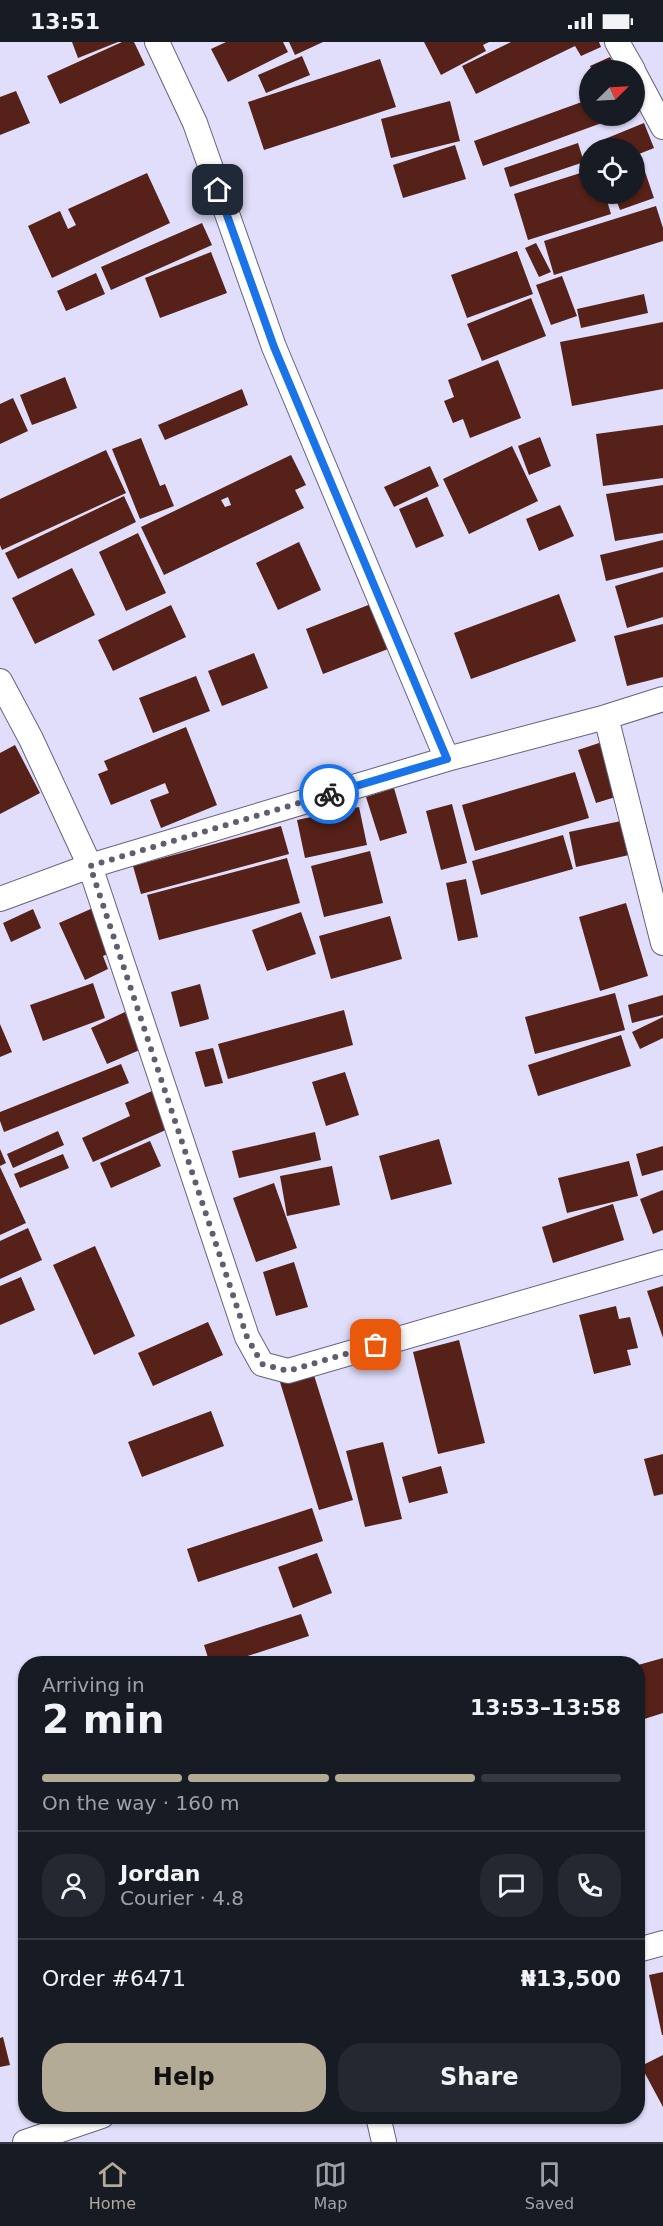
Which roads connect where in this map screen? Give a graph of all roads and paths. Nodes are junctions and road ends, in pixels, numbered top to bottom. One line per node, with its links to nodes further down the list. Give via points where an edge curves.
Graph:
1 (157, 42): 9 (street, via 195,123 274,347)
2 (617, 42): 3 (street)
3 (627, 60)
4 (645, 93): 5 (street)
5 (663, 127)
6 (0, 681): 10 (street)
7 (663, 699): 8 (street)
8 (606, 717): 9 (street); 12 (street)
9 (447, 759): 10 (street)
10 (90, 866): 11 (street); 13 (street, via 247,1337 262,1364 288,1371)
11 (0, 899)
12 (663, 943)
13 (663, 1262)
14 (663, 1943): 15 (street)
15 (645, 1948)
16 (78, 2124): 18 (street)
17 (380, 2124): 19 (street)
18 (25, 2142)
19 (384, 2142)

